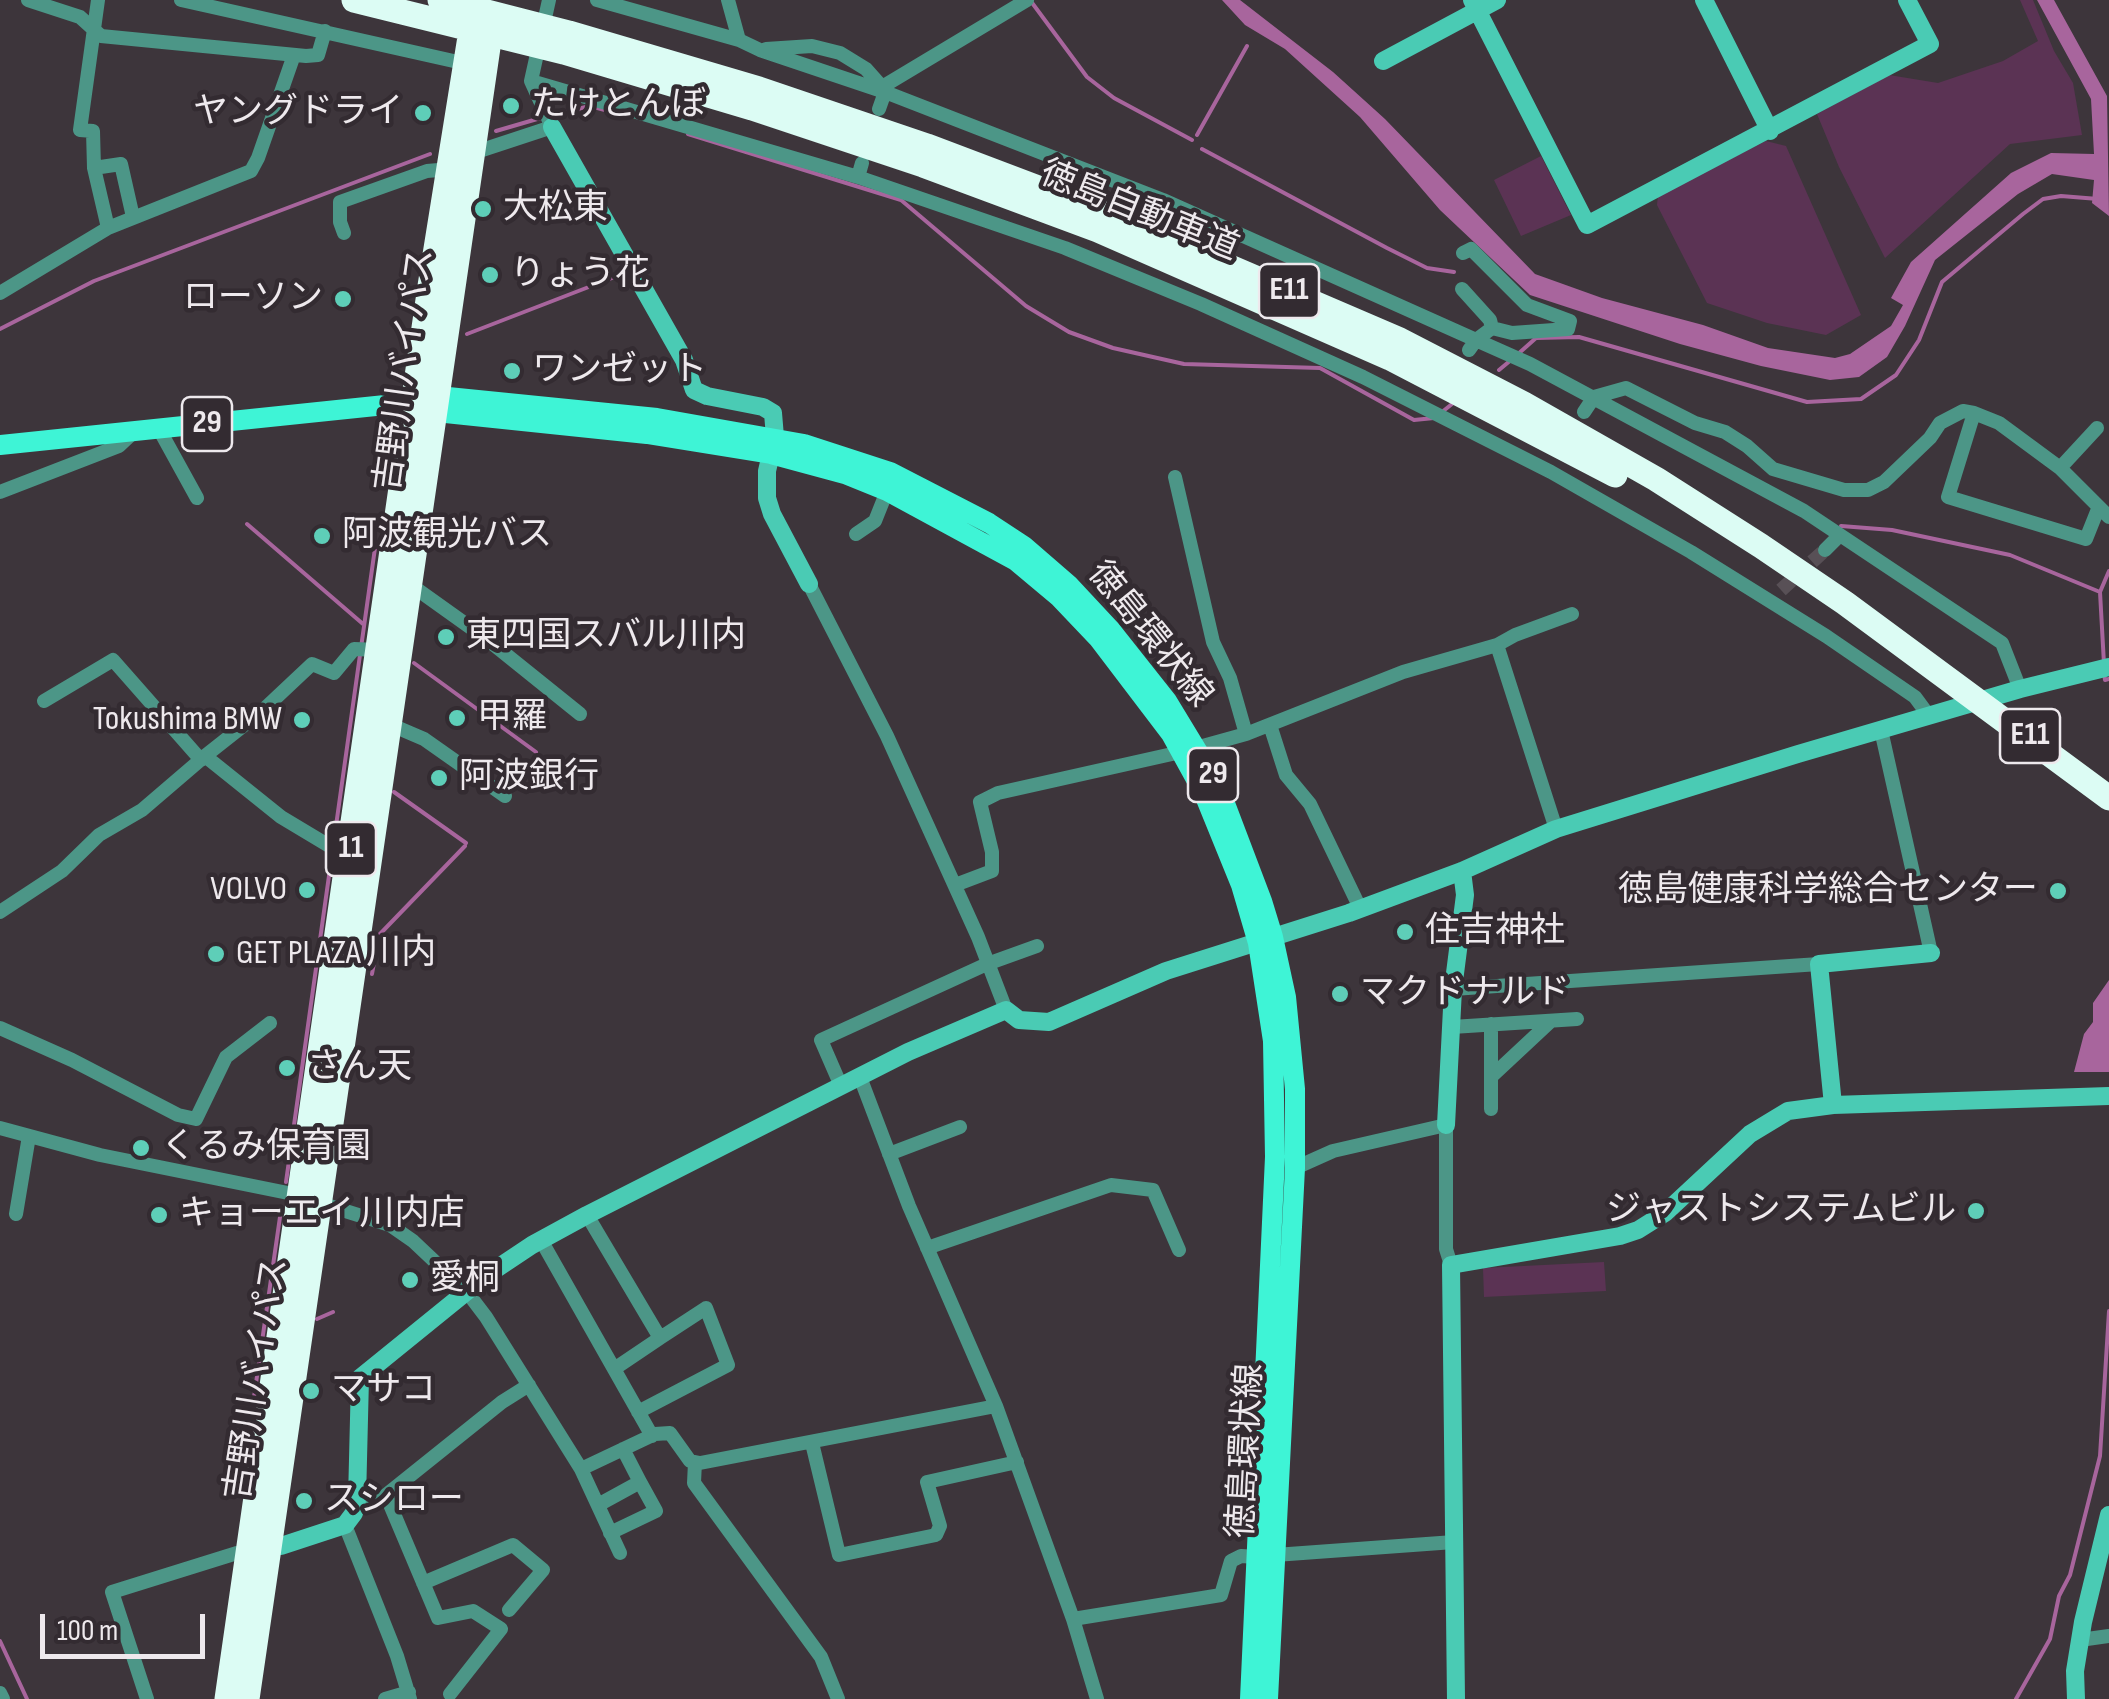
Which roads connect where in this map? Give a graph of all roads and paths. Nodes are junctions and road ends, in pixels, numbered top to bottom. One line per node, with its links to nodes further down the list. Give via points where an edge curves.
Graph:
1 (28, 0): 16 (street, via 80,17)
2 (98, 0): 16 (street)
3 (181, 0): 17 (street)
4 (354, 0): 15 (highway, 徳島自動車道 / E11)
5 (476, 0): 22 (highway, 吉野川バイパス / 11)
6 (495, 0): 28 (highway, 吉野川バイパス / 11)
7 (549, 0): 23 (street)
8 (597, 0): 18 (street)
9 (728, 0): 18 (street)
10 (1027, 0): 24 (street)
11 (1497, 0): 14 (street)
12 (1704, 0): 27 (street)
13 (1907, 0): 27 (street, via 1930,44)
14 (1474, 5): 21 (street); 27 (street, via 1587,225)
15 (436, 9): 76 (highway, 徳島自動車道 / E11, via 566,42 923,165 1098,230 1358,344 1649,492 1948,678)
16 (94, 29): 20 (street, via 101,36); 29 (street, via 80,130 92,130)
17 (325, 31): 20 (street, via 318,55); 22 (street)
18 (740, 40): 19 (street)
19 (760, 50): 24 (street); 24 (street, via 830,50 866,69)
20 (294, 55): 33 (street, via 250,171)
21 (1383, 61)
22 (467, 64): 30 (highway, 吉野川バイパス / 11)
23 (531, 81): 26 (street); 68 (street, via 860,170 1129,267 1554,465 1776,596 1898,684)
24 (884, 90): 25 (street); 31 (street)
25 (880, 109)
26 (548, 120): 28 (street); 49 (street, via 684,360 694,390 770,409)
27 (1770, 130)
28 (473, 154): 42 (highway, 吉野川バイパス / 11)
29 (94, 168): 33 (street, via 121,164); 34 (street)
30 (450, 169): 35 (street, via 427,170 340,202); 42 (highway, 吉野川バイパス / 11)
31 (1163, 200): 32 (street); 40 (street)
32 (1154, 217)
33 (133, 218): 34 (street)
34 (108, 228): 38 (street)
35 (344, 233)
36 (1463, 253): 39 (street, via 1471,249 1527,305 1570,322 1568,329)
37 (1462, 289): 39 (street)
38 (0, 293)
39 (1492, 328): 40 (street)
40 (1476, 345): 41 (street)
41 (1594, 396): 43 (street); 44 (street, via 1626,388 1724,432 1773,470 1844,490 1884,482 1940,424); 57 (street)
42 (429, 403): 45 (main road, 徳島環状線 / 29); 49 (main road, 徳島環状線 / 29, via 657,418); 60 (highway, 吉野川バイパス / 11); 63 (highway, 吉野川バイパス / 11)
43 (1584, 412)
44 (1974, 412): 50 (street); 55 (street, via 1948,497 2086,539)
45 (159, 428): 47 (main road, 徳島環状線 / 29); 54 (street)
46 (2096, 428): 50 (street)
47 (135, 431): 48 (main road, 徳島環状線 / 29); 53 (street, via 119,446)
48 (0, 445)
49 (773, 446): 52 (main road, 徳島環状線 / 29); 59 (street, via 766,481 772,514); 73 (main road, 徳島環状線 / 29, via 851,458 923,486 1024,546 1110,629)
50 (2060, 468): 55 (street)
51 (1175, 477): 72 (street, via 1213,642)
52 (887, 491): 56 (street, via 874,521); 73 (main road, 徳島環状線 / 29, via 1004,554 1059,597)
53 (0, 492)
54 (197, 498)
55 (2104, 513)
56 (856, 534)
57 (1840, 535): 58 (street); 65 (street, via 2002,643)
58 (1825, 550)
59 (809, 584): 80 (street)
60 (411, 585): 67 (street); 69 (highway, 吉野川バイパス / 11)
61 (1572, 614): 62 (street)
62 (1497, 646): 70 (street, via 1403,672); 77 (street)
63 (366, 650): 74 (street, via 334,673 312,664); 78 (highway, 吉野川バイパス / 11)
64 (2104, 669): 65 (street)
65 (2020, 690): 68 (street)
66 (44, 702): 74 (street, via 114,660)
67 (580, 714)
68 (1928, 716): 71 (street)
69 (389, 724): 75 (street, via 424,739); 108 (highway, 吉野川バイパス / 11)
70 (1270, 726): 72 (street); 81 (street, via 1286,774 1318,818)
71 (1880, 730): 77 (street); 85 (street)
72 (1246, 734): 73 (street)
73 (1190, 750): 80 (street, via 980,802 992,871); 83 (main road, 徳島環状線 / 29, via 1234,823)
74 (203, 758): 78 (street, via 281,817); 82 (street)
75 (505, 796)
76 (2109, 798)
77 (1556, 830): 79 (street)
78 (339, 850): 108 (highway, 吉野川バイパス / 11)
79 (1462, 871): 81 (street); 88 (street)
80 (954, 885): 86 (street)
81 (1360, 908): 83 (street)
82 (0, 912)
83 (1266, 940): 89 (street, via 1166,971 1048,1022 1019,1020); 107 (main road, 徳島環状線 / 29, via 1292,1040); 136 (main road, 徳島環状線 / 29, via 1276,1094)
84 (1037, 946): 86 (street)
85 (1931, 953): 87 (street)
86 (987, 964): 89 (street); 98 (street, via 820,1040)
87 (1819, 964): 88 (street); 100 (street)
88 (1453, 989): 94 (street)
89 (1006, 1010): 96 (street)
90 (1577, 1019): 91 (street)
91 (1551, 1021): 93 (street); 97 (street)
92 (270, 1024): 95 (street, via 226,1056 196,1119)
93 (1491, 1024): 94 (street); 97 (street)
94 (1452, 1027): 102 (street)
95 (0, 1028)
96 (860, 1077): 98 (street); 106 (street)
97 (1491, 1078): 101 (street)
98 (841, 1086): 110 (street)
99 (2109, 1096): 100 (street)
100 (1832, 1105): 114 (street, via 1767,1121 1638,1230)
101 (1491, 1109)
102 (1446, 1126): 107 (street, via 1333,1151); 114 (street)
103 (960, 1127): 106 (street)
104 (0, 1128): 105 (street)
105 (29, 1136): 108 (street); 109 (street)
106 (889, 1154): 112 (street)
107 (1295, 1168): 136 (main road, 徳島環状線 / 29)
108 (311, 1199): 115 (street, via 390,1225); 134 (highway, 吉野川バイパス / 11)
109 (16, 1214)
110 (587, 1215): 111 (street); 116 (street)
111 (541, 1240): 115 (street); 117 (street)
112 (927, 1248): 113 (street, via 1111,1185 1153,1190); 119 (street)
113 (1179, 1250)
114 (1451, 1265): 133 (street)
115 (467, 1292): 118 (street); 131 (street, via 360,1378)
116 (660, 1338): 117 (street); 120 (street, via 706,1308 728,1366)
117 (614, 1369): 120 (street)
118 (530, 1385): 126 (street); 128 (street)
119 (996, 1406): 122 (street); 125 (street)
120 (638, 1412): 121 (street)
121 (652, 1436): 123 (street); 124 (street, via 670,1433)
122 (812, 1443): 124 (street); 125 (street, via 839,1555 936,1535 940,1526 928,1482)
123 (624, 1449): 126 (street); 127 (street)
124 (695, 1462): 148 (street, via 694,1483 820,1656)
125 (1017, 1462): 139 (street)
126 (581, 1469): 129 (street)
127 (640, 1482): 129 (street); 132 (street, via 656,1512)
128 (386, 1495): 131 (street); 137 (street)
129 (598, 1506): 132 (street)
130 (2109, 1516): 141 (street)
131 (350, 1517): 134 (street, via 282,1546); 143 (street)
132 (610, 1533): 135 (street)
133 (1454, 1542): 136 (street); 152 (street)
134 (258, 1549): 144 (street, via 112,1592); 145 (highway, 吉野川バイパス / 11); 146 (highway, 吉野川バイパス / 11)
135 (620, 1552)
136 (1266, 1556): 139 (street, via 1231,1561 1220,1595); 150 (main road, 徳島環状線 / 29); 151 (main road, 徳島環状線 / 29)
137 (424, 1583): 138 (street, via 513,1545 542,1570); 142 (street, via 438,1618 474,1612 501,1629)
138 (509, 1610)
139 (1072, 1619): 149 (street)
140 (2109, 1636): 141 (street)
141 (2080, 1640): 153 (street)
142 (450, 1694)
143 (409, 1696): 147 (street)
144 (148, 1699)
145 (227, 1699)
146 (247, 1699)
147 (385, 1699)
148 (838, 1699)
149 (1097, 1699)
150 (1250, 1699)
151 (1268, 1699)
152 (1456, 1699)
153 (2076, 1699)

